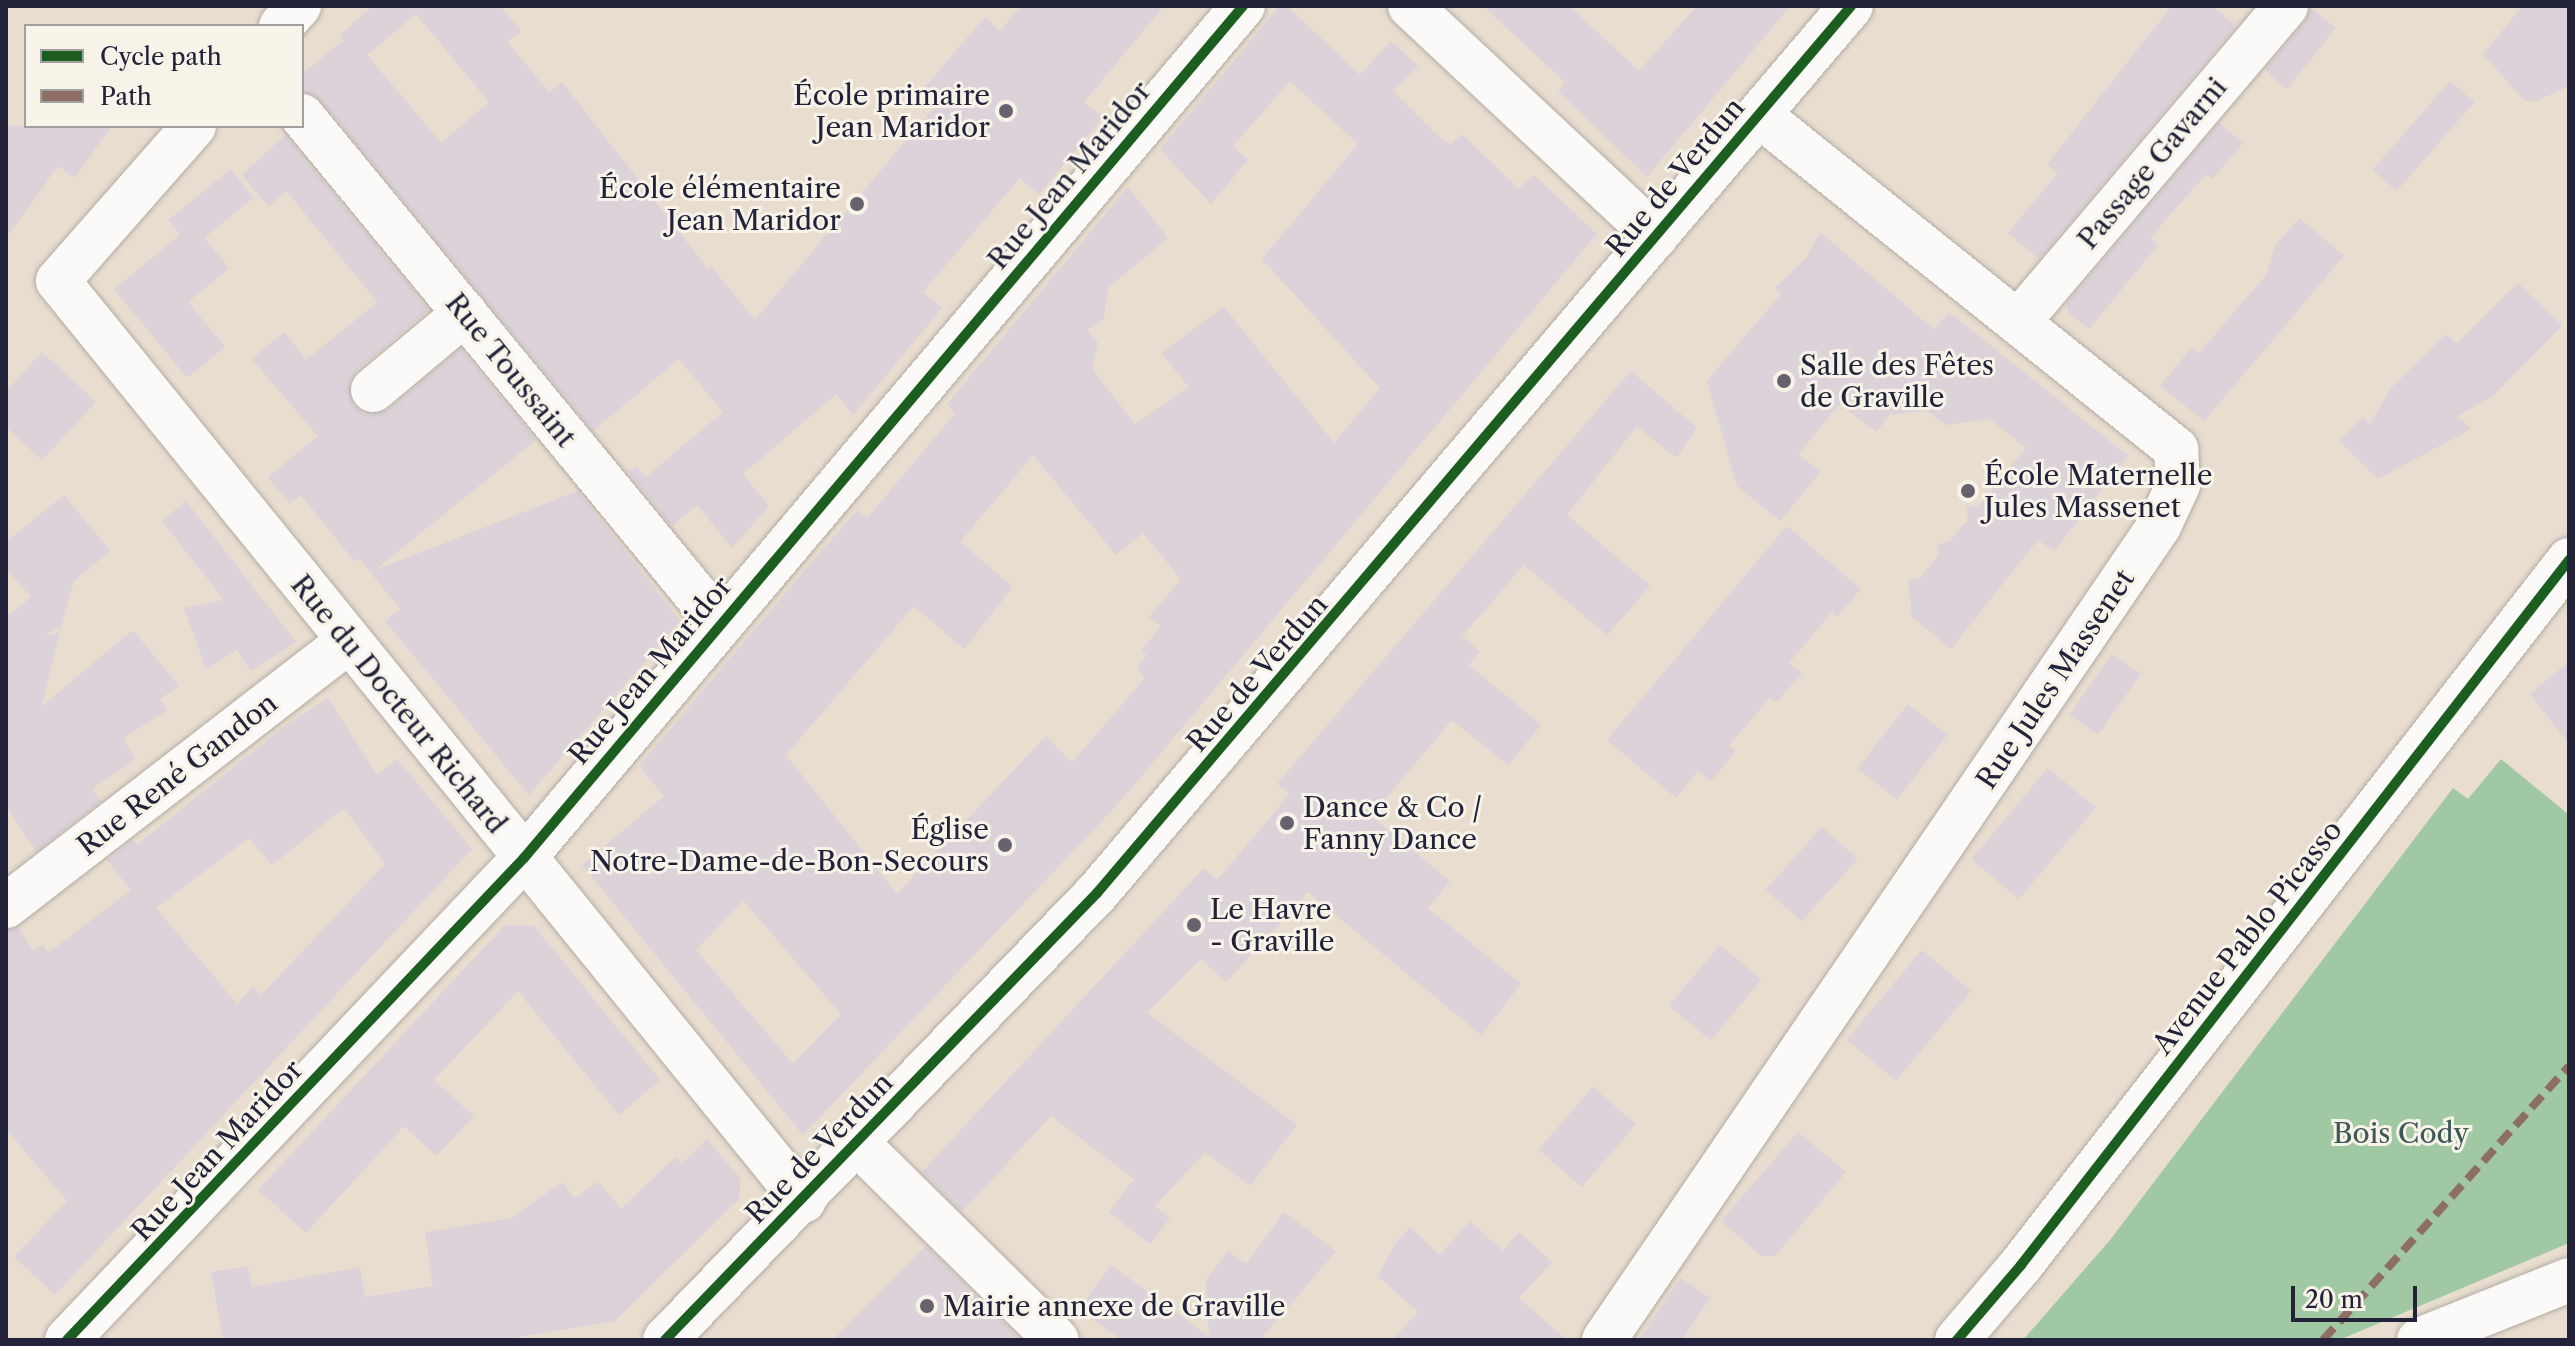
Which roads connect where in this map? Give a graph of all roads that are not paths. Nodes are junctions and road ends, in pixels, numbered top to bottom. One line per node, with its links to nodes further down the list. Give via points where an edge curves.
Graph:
1 (299, 6): 6 (street)
2 (1243, 6): 15 (street, Rue Jean Maridor)
3 (1410, 6): 10 (street)
4 (1851, 6): 7 (street, Rue de Verdun)
5 (2286, 6): 12 (street, Passage Gavarni)
6 (283, 24)
7 (1759, 115): 10 (street, Rue de Verdun); 12 (street, Rue Jules Massenet)
8 (304, 118): 11 (street, Rue Toussaint)
9 (192, 128): 16 (street, Rue du Docteur Richard, via 58,281)
10 (1656, 236): 19 (street, Rue de Verdun, via 1127,860)
11 (465, 313): 13 (street); 15 (street, Rue Toussaint)
12 (2019, 321): 25 (street, Rue Jules Massenet, via 2176,449 2178,485 2159,526)
13 (373, 390)
14 (2569, 560): 26 (street, Avenue Pablo Picasso, via 2021,1265)
15 (720, 624): 17 (street, Rue Jean Maridor)
16 (348, 642): 17 (street, Rue du Docteur Richard); 18 (street, Rue René Gandon)
17 (524, 858): 20 (street, Rue du Docteur Richard); 22 (street, Rue Jean Maridor)
18 (6, 906)
19 (858, 1144): 20 (street, Rue de Verdun); 24 (street)
20 (804, 1201): 23 (street, Rue de Verdun)
21 (2569, 1280): 27 (street)
22 (67, 1340)
23 (665, 1340)
24 (1057, 1340)
25 (1604, 1340)
26 (1957, 1340)
27 (2419, 1340)

